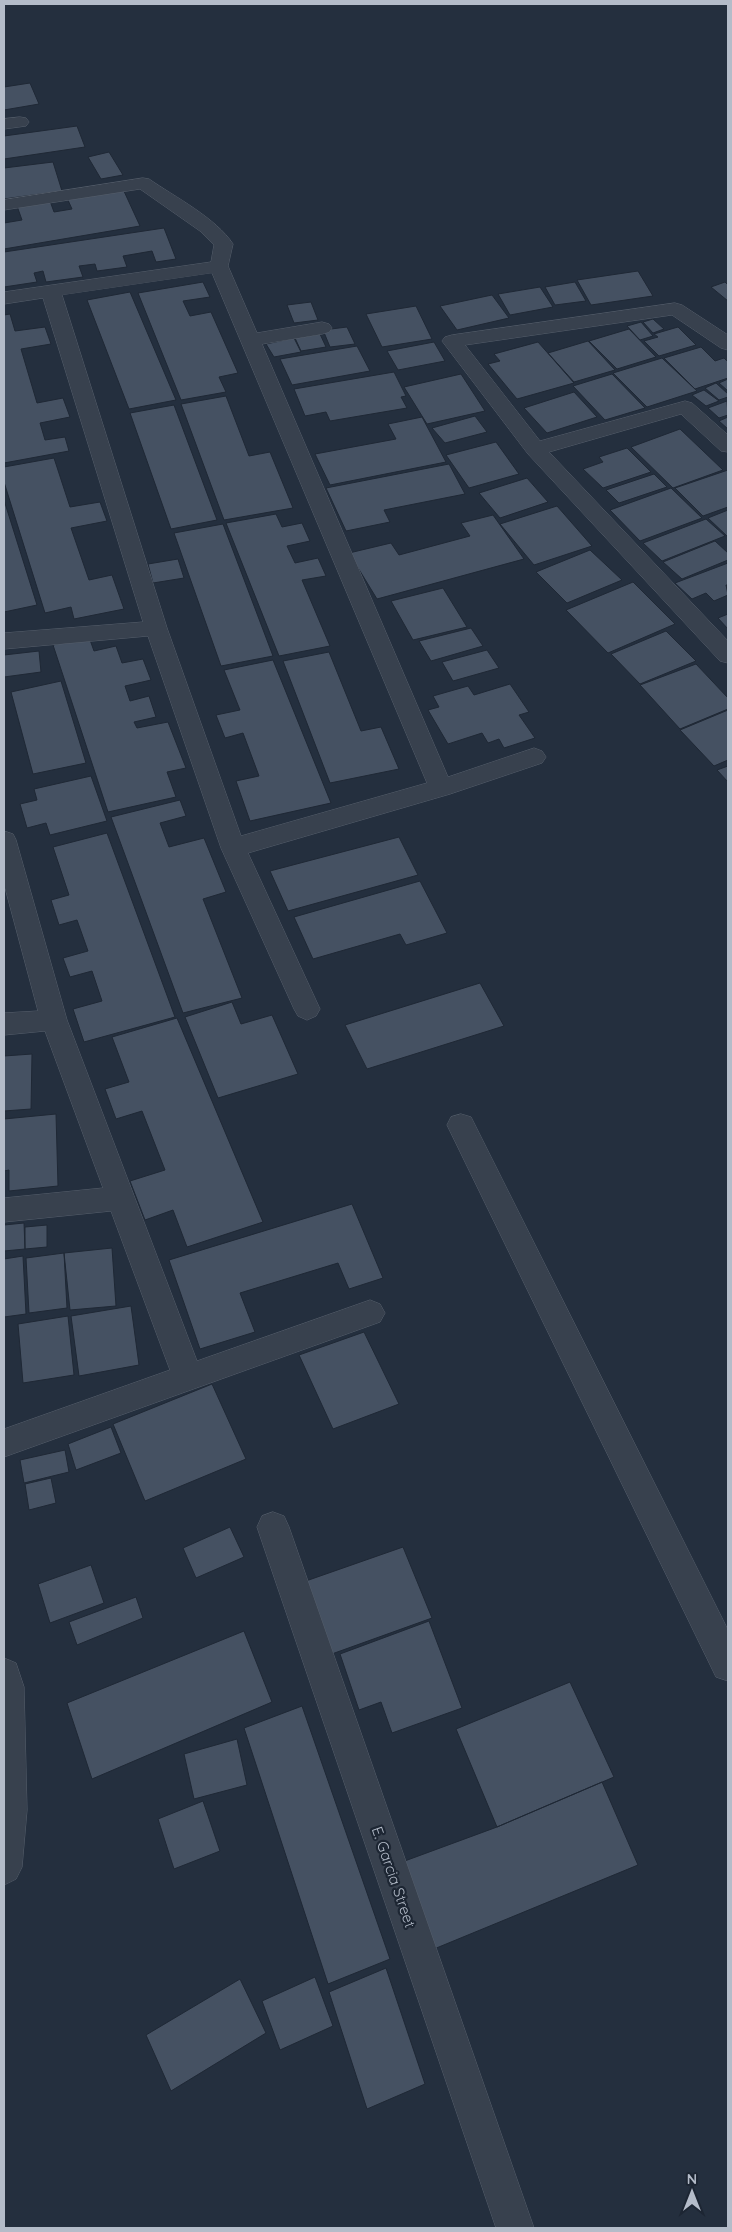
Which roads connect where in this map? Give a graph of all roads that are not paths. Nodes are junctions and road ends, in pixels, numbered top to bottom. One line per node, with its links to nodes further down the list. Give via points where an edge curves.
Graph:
1 (4, 205): 2 (street, via 143,183 206,227 224,244)
2 (219, 266): 3 (street); 6 (street)
3 (51, 292): 4 (street); 10 (street)
4 (4, 298)
5 (322, 328): 6 (street)
6 (250, 340): 14 (street)
7 (728, 344): 9 (street, via 675,309 452,341)
8 (728, 446): 9 (street, via 685,407)
9 (535, 449): 12 (street)
10 (156, 628): 11 (street); 16 (street)
11 (4, 641)
12 (728, 655)
13 (534, 756): 14 (street)
14 (441, 788): 16 (street)
15 (4, 840): 17 (street)
16 (233, 848): 18 (street)
17 (15, 927): 19 (street)
18 (307, 1009)
19 (54, 1020): 20 (street); 22 (street)
20 (4, 1024)
21 (461, 1125): 28 (street)
22 (119, 1198): 23 (street); 25 (street)
23 (4, 1210)
24 (370, 1313): 25 (street)
25 (188, 1378): 26 (street)
26 (4, 1443)
27 (273, 1527): 31 (street, E. Garcia Street)
28 (728, 1665)
29 (4, 1675): 30 (street, via 8,1687 10,1810)
30 (4, 1867)
31 (515, 2228)

